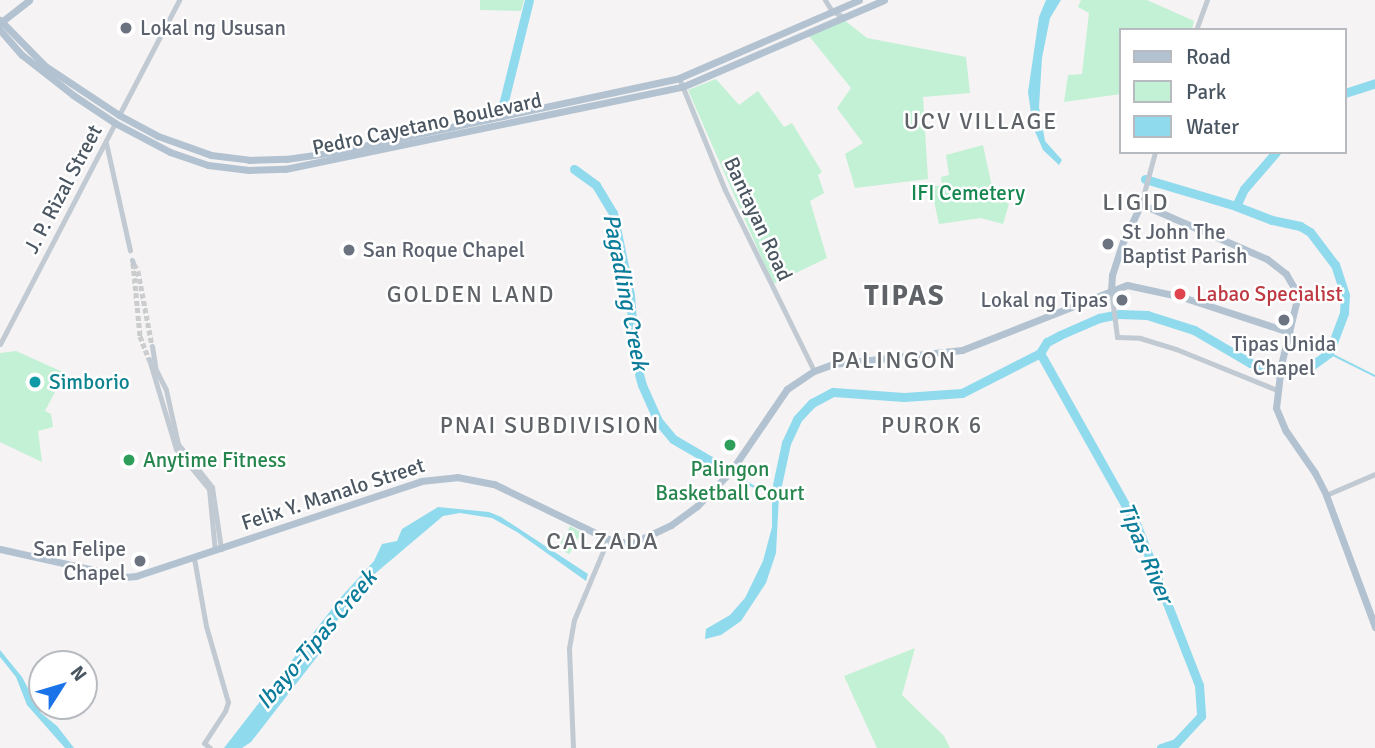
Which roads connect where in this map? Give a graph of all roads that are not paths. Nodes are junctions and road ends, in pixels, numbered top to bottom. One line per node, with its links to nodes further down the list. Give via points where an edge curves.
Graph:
1 (29, 0): 9 (main road)
2 (178, 0): 13 (street, J. P. Rizal Street)
3 (825, 0): 7 (street)
4 (859, 0): 7 (main road, Pedro Cayetano Boulevard)
5 (884, 0): 8 (main road, Pedro Cayetano Boulevard)
6 (1207, 0): 10 (street)
7 (832, 11): 8 (street); 11 (main road, Pedro Cayetano Boulevard)
8 (844, 16): 12 (main road, Pedro Cayetano Boulevard)
9 (0, 24): 13 (main road, Pedro Cayetano Boulevard, via 45,66)
10 (1197, 28)
11 (679, 78): 12 (street, Bantayan Road); 13 (main road, Pedro Cayetano Boulevard, via 286,159 211,155)
12 (682, 87): 13 (main road, Pedro Cayetano Boulevard, via 285,169 208,165 170,152); 23 (street, Bantayan Road, via 725,190)
13 (113, 116): 14 (street, J. P. Rizal Street)
14 (106, 142): 17 (street); 20 (street, J. P. Rizal Street)
15 (1154, 154): 16 (street)
16 (1141, 204): 18 (main road, via 1123,242); 19 (main road, via 1280,267 1293,286 1296,303)
17 (130, 250)
18 (1111, 290): 19 (main road, Felix Y. Manalo Street, via 1127,285 1146,287); 23 (main road, Felix Y. Manalo Street, via 962,350 848,361); 24 (street, via 1117,337 1140,338 1176,349)
19 (1289, 332): 24 (main road)
20 (0, 344)
21 (152, 346): 29 (street, via 178,444 212,487)
22 (149, 359): 29 (street, via 176,449 207,485)
23 (814, 371): 27 (main road, Felix Y. Manalo Street, via 784,392 729,474 691,511 635,542)
24 (1277, 390): 26 (main road, via 1281,420)
25 (1375, 474): 26 (street)
26 (1326, 495): 31 (main road)
27 (608, 539): 29 (main road, Felix Y. Manalo Street, via 494,484 448,477 421,481); 33 (street, via 574,620 569,648)
28 (0, 549): 30 (main road, Felix Y. Manalo Street, via 125,577)
29 (218, 550): 30 (main road, Felix Y. Manalo Street)
30 (194, 558): 32 (street, via 206,626 228,702 204,743)
31 (1375, 628)
32 (211, 748)
33 (573, 748)

